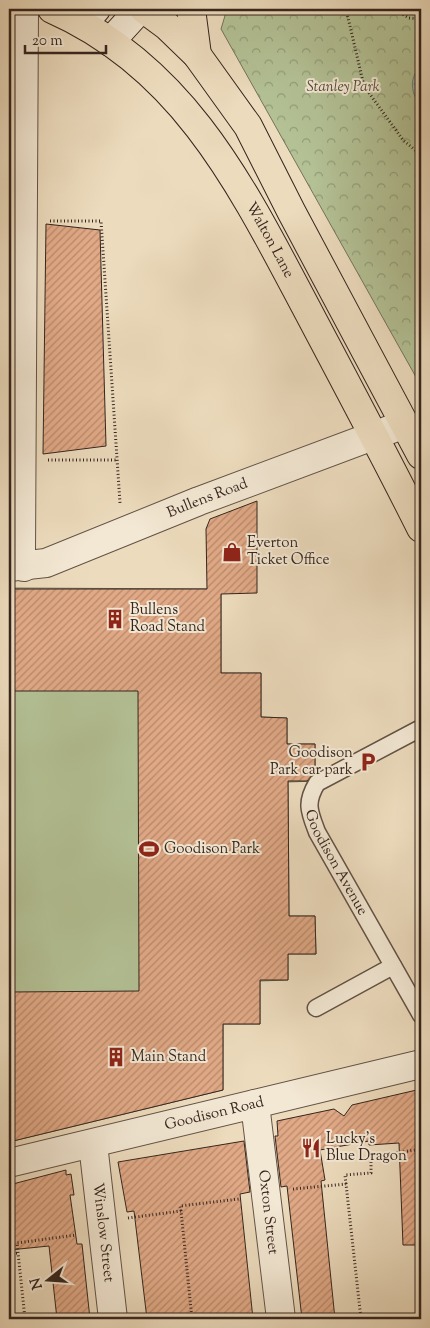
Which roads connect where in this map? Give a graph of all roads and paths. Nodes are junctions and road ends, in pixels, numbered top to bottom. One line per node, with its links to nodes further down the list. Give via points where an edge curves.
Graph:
1 (24, 9): 13 (street)
2 (52, 9): 8 (highway, Walton Lane)
3 (140, 9): 10 (street)
4 (144, 9): 11 (highway)
5 (191, 9): 11 (highway)
6 (346, 9): 12 (path, via 364,86 403,140)
7 (394, 9): 9 (path, via 409,18)
8 (90, 16): 10 (highway, Walton Lane)
9 (421, 19)
10 (110, 42): 15 (highway, Walton Lane, via 142,64 168,90 215,149 264,228)
11 (197, 55): 14 (highway, via 248,126)
12 (421, 155)
13 (22, 221): 17 (street); 18 (path, via 101,221)
14 (405, 424): 15 (street, Bullens Road); 16 (highway)
15 (375, 436): 19 (highway, Walton Lane); 20 (street, Bullens Road)
16 (421, 455)
17 (20, 460): 18 (path); 21 (street, via 20,552)
18 (118, 460): 20 (path)
19 (421, 528)
20 (121, 534): 21 (street, Bullens Road, via 46,563)
21 (16, 567)
22 (421, 728): 23 (lane, Goodison Avenue, via 317,783 309,796 309,812 317,832)
23 (393, 966): 24 (lane); 25 (lane, Goodison Avenue)
24 (316, 1008)
25 (421, 1015)
26 (421, 1064): 27 (street, Goodison Road)
27 (255, 1104): 28 (street, Goodison Road); 32 (street, Oxton Street)
28 (93, 1144): 30 (street, Goodison Road); 34 (street, Winslow Street)
29 (421, 1149): 31 (path, via 371,1157 371,1173 345,1175)
30 (9, 1163)
31 (346, 1184): 32 (path); 41 (path)
32 (266, 1194): 33 (path, via 180,1206); 40 (street, Oxton Street)
33 (181, 1211): 34 (path); 39 (path)
34 (103, 1226): 35 (path, via 17,1243); 38 (street, Winslow Street)
35 (18, 1253): 36 (path); 37 (path)
36 (9, 1254)
37 (25, 1319)
38 (114, 1319)
39 (192, 1319)
40 (281, 1319)
41 (361, 1319)

